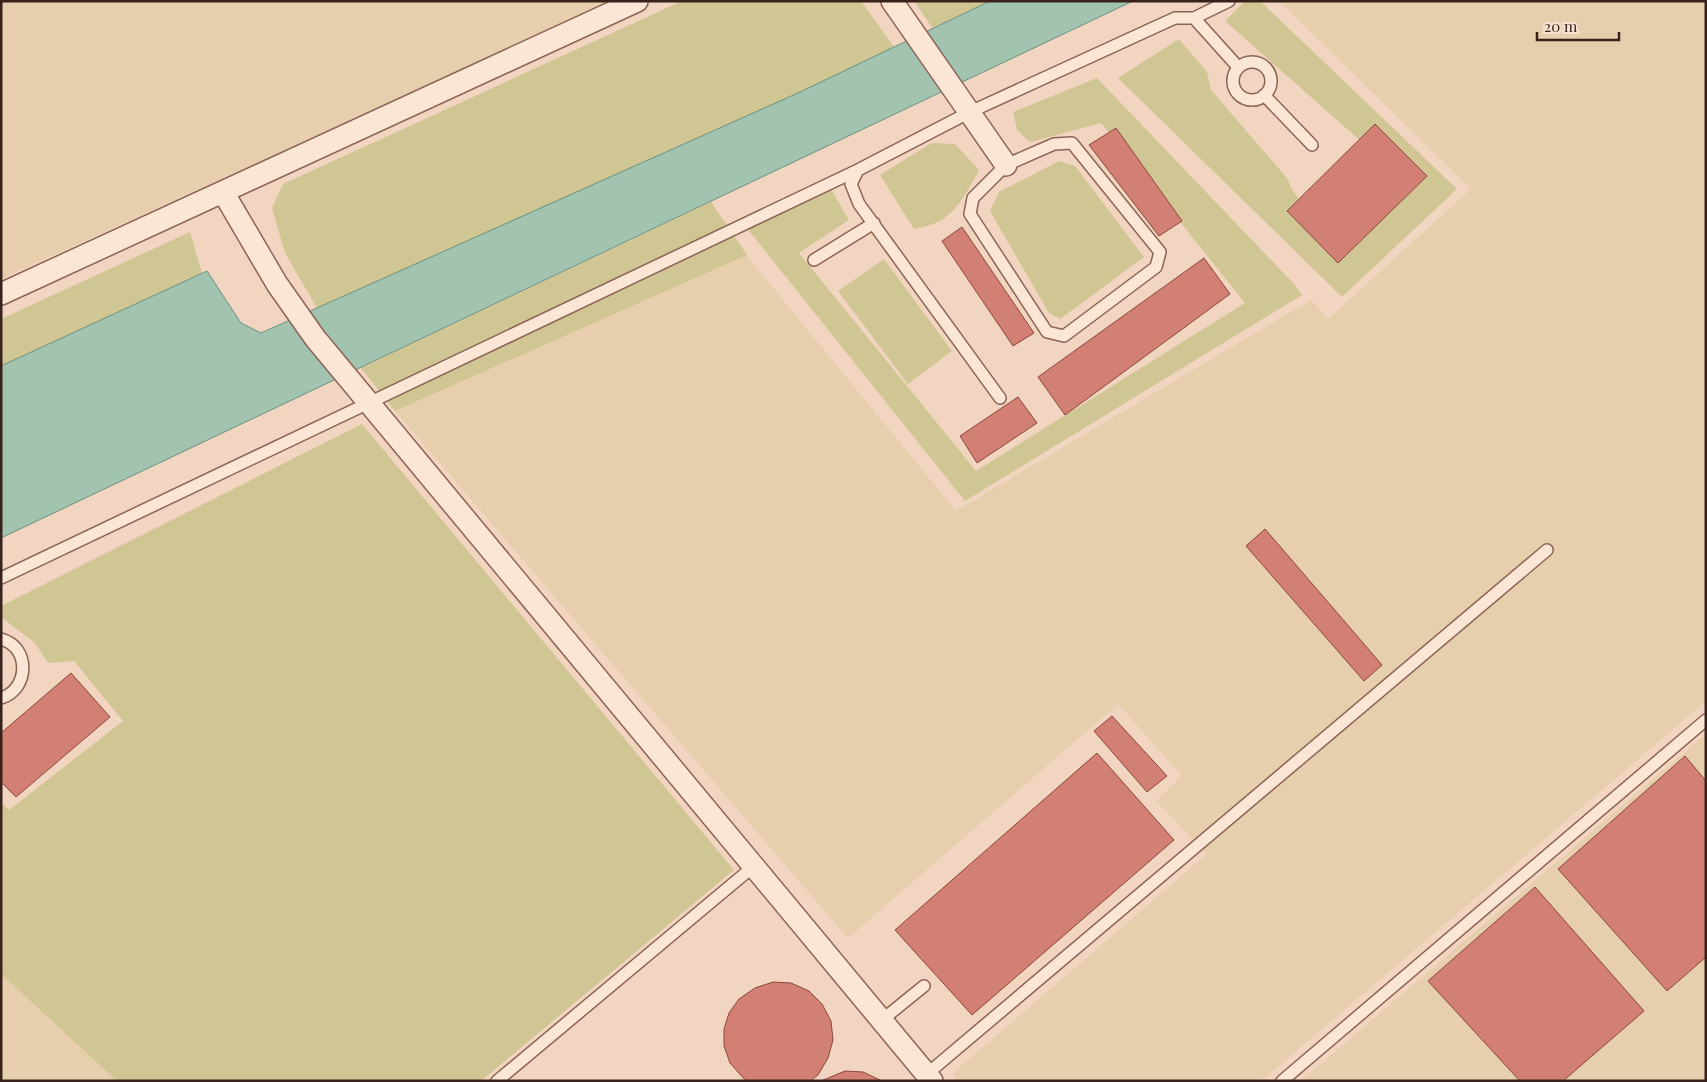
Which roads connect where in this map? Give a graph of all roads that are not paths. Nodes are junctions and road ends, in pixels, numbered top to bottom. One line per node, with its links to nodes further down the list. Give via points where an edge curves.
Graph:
1 (638, 1): 11 (street)
2 (892, 1): 7 (street)
3 (1229, 1): 4 (lane)
4 (1194, 18): 5 (lane); 7 (lane, via 1175,18)
5 (1238, 67): 6 (lane, via 1232,78 1235,91 1252,100); 6 (lane, via 1249,62 1266,67 1271,84)
6 (1264, 95): 8 (lane)
7 (970, 112): 9 (street); 10 (lane)
8 (1312, 145)
9 (1006, 165): 9 (lane, via 1054,144 1072,144 1160,252 1156,267 1064,336 1047,332 970,214 973,198)
10 (858, 170): 12 (lane, via 851,184 859,204); 16 (lane)
11 (223, 192): 14 (street); 16 (street, via 283,292 315,338)
12 (874, 224): 13 (lane); 15 (lane)
13 (814, 260)
14 (1, 294)
15 (1000, 398)
16 (368, 401): 18 (lane); 22 (street)
17 (1547, 550): 25 (lane)
18 (1, 578)
19 (1, 639): 20 (lane, via 14,647 23,664 20,684 14,692)
20 (1, 698)
21 (1706, 720): 27 (lane)
22 (754, 866): 24 (street); 26 (lane)
23 (924, 986): 24 (lane)
24 (882, 1020): 25 (street)
25 (929, 1078)
26 (497, 1081)
27 (1282, 1081)

